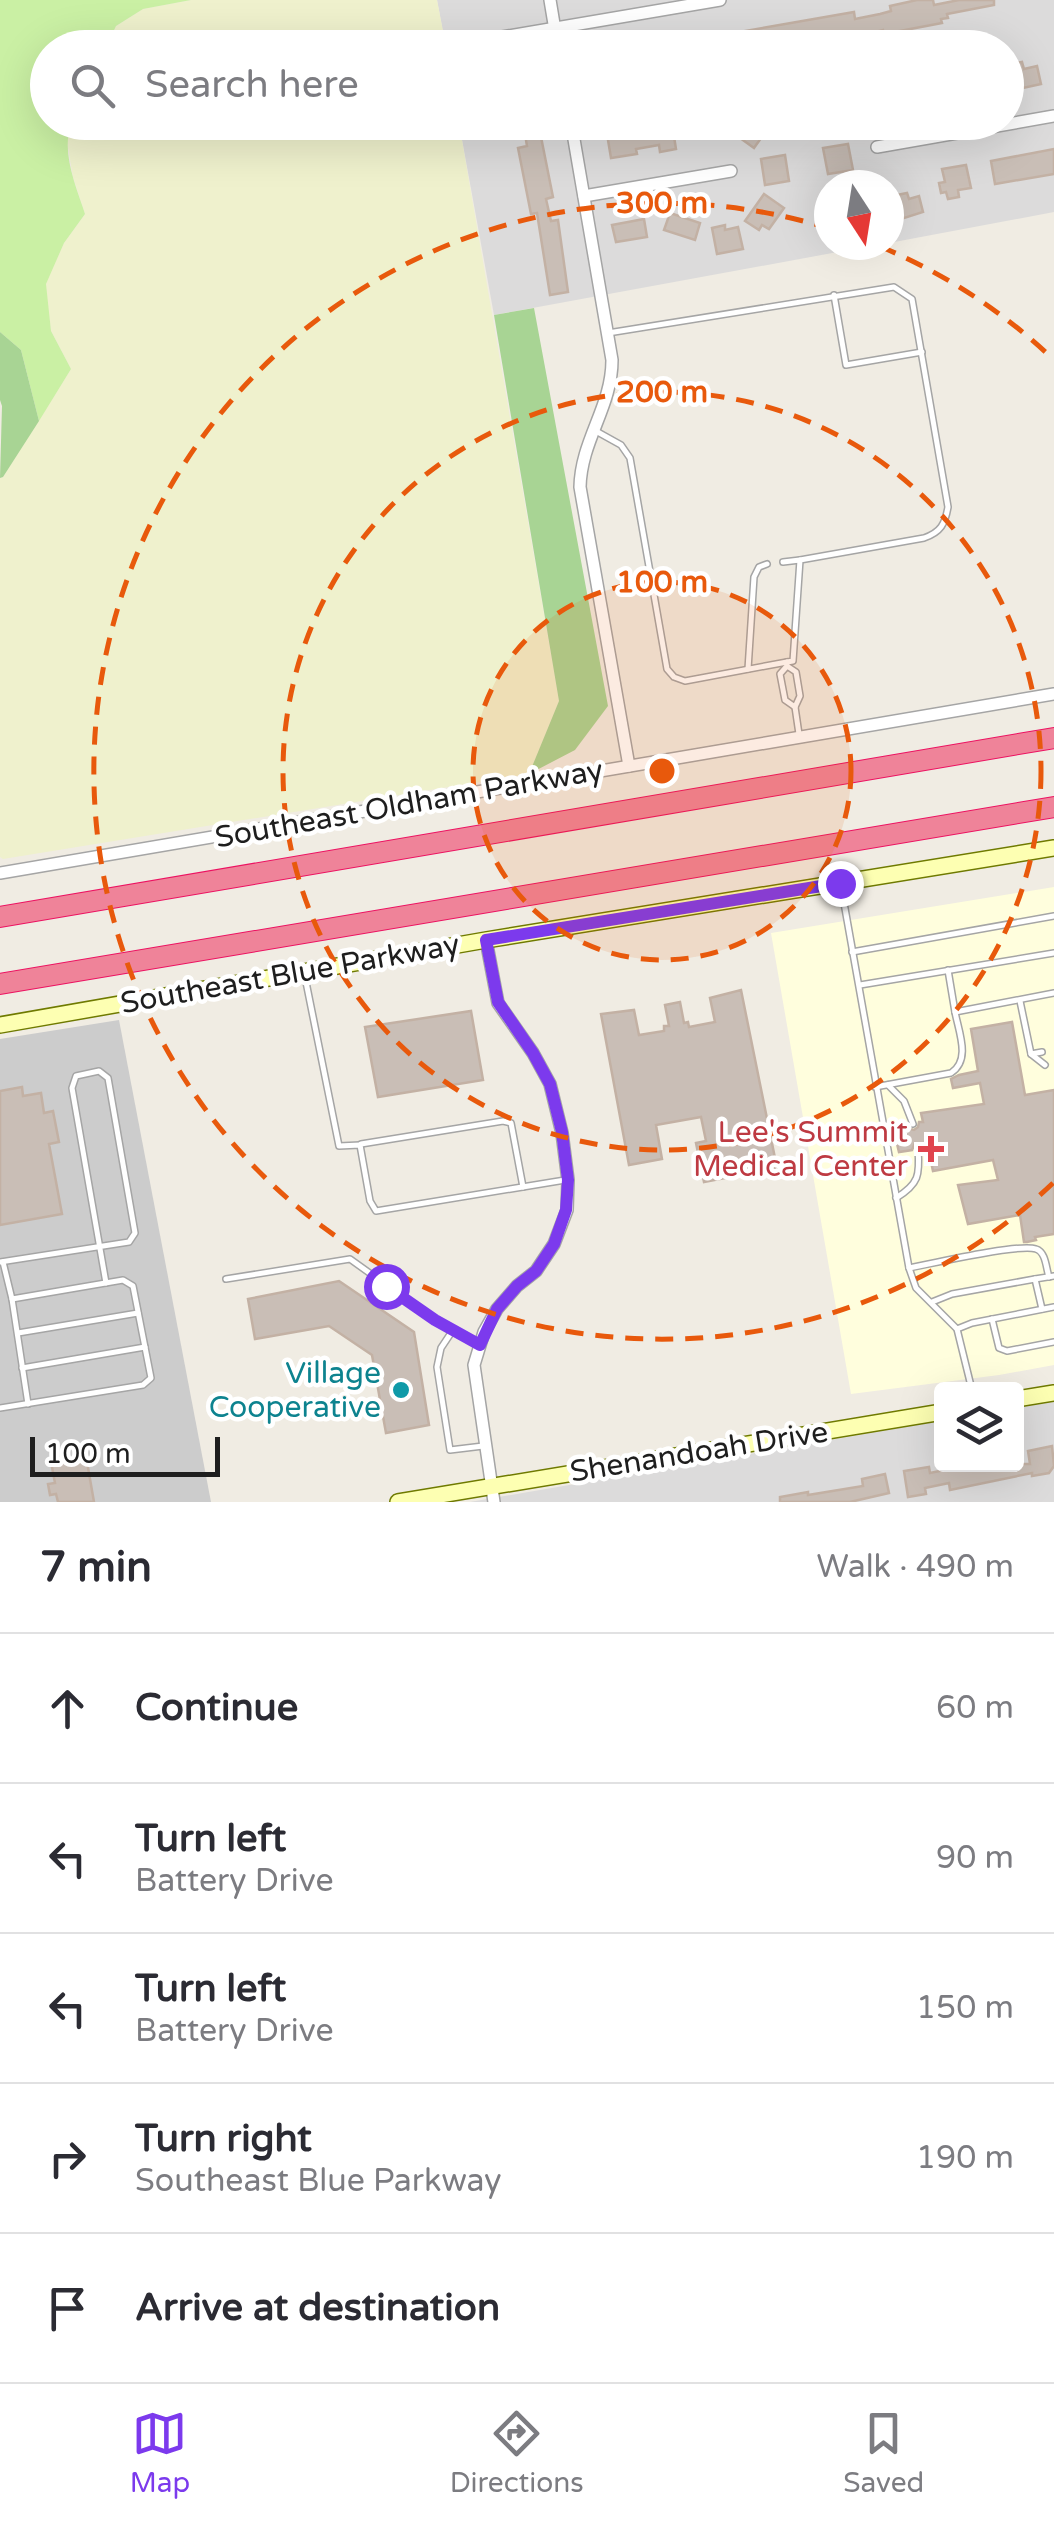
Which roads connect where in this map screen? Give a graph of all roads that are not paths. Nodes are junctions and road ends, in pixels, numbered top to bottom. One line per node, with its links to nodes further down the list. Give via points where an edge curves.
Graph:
1 (550, 0): 3 (street)
2 (720, 0): 3 (street)
3 (555, 28): 4 (street)
4 (543, 30)
5 (1054, 116): 6 (street)
6 (1024, 121)
7 (575, 140): 11 (street)
8 (917, 140): 9 (street)
9 (877, 147)
10 (731, 172): 11 (street)
11 (584, 196): 13 (street)
12 (834, 296): 13 (lane); 14 (lane, via 894,287 912,299); 14 (lane, via 846,364)
13 (608, 334): 15 (street, via 612,378)
14 (922, 352): 16 (lane, via 948,508 944,524 924,538)
15 (594, 430): 20 (lane, via 630,458 667,669 686,681); 25 (street, via 580,466 580,487)
16 (800, 560): 17 (lane); 19 (lane, via 793,660)
17 (783, 562)
18 (767, 564): 20 (lane, via 754,577)
19 (787, 664): 20 (lane); 22 (lane, via 796,672); 22 (lane, via 780,674 785,700)
20 (748, 669)
21 (1054, 694): 23 (street, Southeast Oldham Parkway)
22 (795, 707): 23 (lane)
23 (800, 737): 25 (street, Southeast Oldham Parkway)
24 (1054, 738): 31 (highway)
25 (629, 766): 28 (street, Southeast Oldham Parkway)
26 (1054, 807): 37 (highway)
27 (1054, 848): 29 (street, Southeast Blue Parkway)
28 (0, 873)
29 (840, 883): 32 (street, Southeast Blue Parkway); 33 (lane)
30 (1054, 916): 33 (lane)
31 (0, 917)
32 (486, 940): 36 (street, Southeast Blue Parkway); 51 (street, via 498,1002 550,1084)
33 (852, 952): 38 (lane)
34 (1054, 954): 35 (lane)
35 (948, 970): 38 (lane); 41 (lane)
36 (304, 972): 42 (street, Southeast Blue Parkway); 49 (lane, via 339,1146)
37 (0, 984)
38 (858, 985): 47 (lane)
39 (1054, 993): 40 (lane)
40 (1020, 1000): 41 (lane); 44 (lane)
41 (955, 1012): 46 (lane, via 963,1054 958,1069)
42 (0, 1025)
43 (1042, 1052): 44 (lane)
44 (1032, 1054): 45 (lane)
45 (1045, 1065)
46 (888, 1085): 47 (lane); 48 (lane)
47 (875, 1087): 53 (lane)
48 (912, 1124)
49 (360, 1144): 52 (lane, via 511,1123); 52 (lane, via 376,1211)
50 (918, 1149): 53 (lane, via 918,1177)
51 (568, 1180): 52 (lane); 71 (street, via 554,1244 497,1309)
52 (523, 1187)
53 (896, 1198): 56 (lane)
54 (101, 1246): 54 (lane, via 129,1242 135,1233 108,1078 99,1071 76,1076 72,1088); 55 (lane); 60 (lane)
55 (2, 1262): 61 (lane)
56 (908, 1268): 57 (lane, via 1036,1249); 62 (lane)
57 (1052, 1276): 59 (lane)
58 (226, 1279): 68 (lane, via 350,1258)
59 (1035, 1279): 62 (lane); 64 (lane)
60 (106, 1284): 61 (lane); 65 (lane, via 123,1280 133,1286)
61 (12, 1299): 69 (lane)
62 (932, 1302): 67 (lane)
63 (1054, 1307): 64 (lane)
64 (1042, 1308): 66 (lane)
65 (138, 1313): 69 (lane); 72 (lane)
66 (992, 1318): 67 (lane); 70 (lane, via 999,1348)
67 (957, 1329): 74 (lane)
68 (453, 1330): 71 (lane); 80 (lane, via 436,1366 450,1450)
69 (17, 1334): 73 (lane)
70 (1054, 1342)
71 (480, 1345): 80 (street, via 474,1366)
72 (145, 1347): 73 (lane); 77 (lane, via 151,1378 144,1385)
73 (22, 1368): 77 (lane)
74 (970, 1382)
75 (1054, 1393): 76 (street)
76 (1024, 1399)
77 (28, 1404): 78 (lane)
78 (0, 1408)
79 (934, 1413): 81 (street, Shenandoah Drive)
80 (486, 1446): 81 (street)
81 (493, 1494): 82 (street, Shenandoah Drive)
82 (398, 1502)

